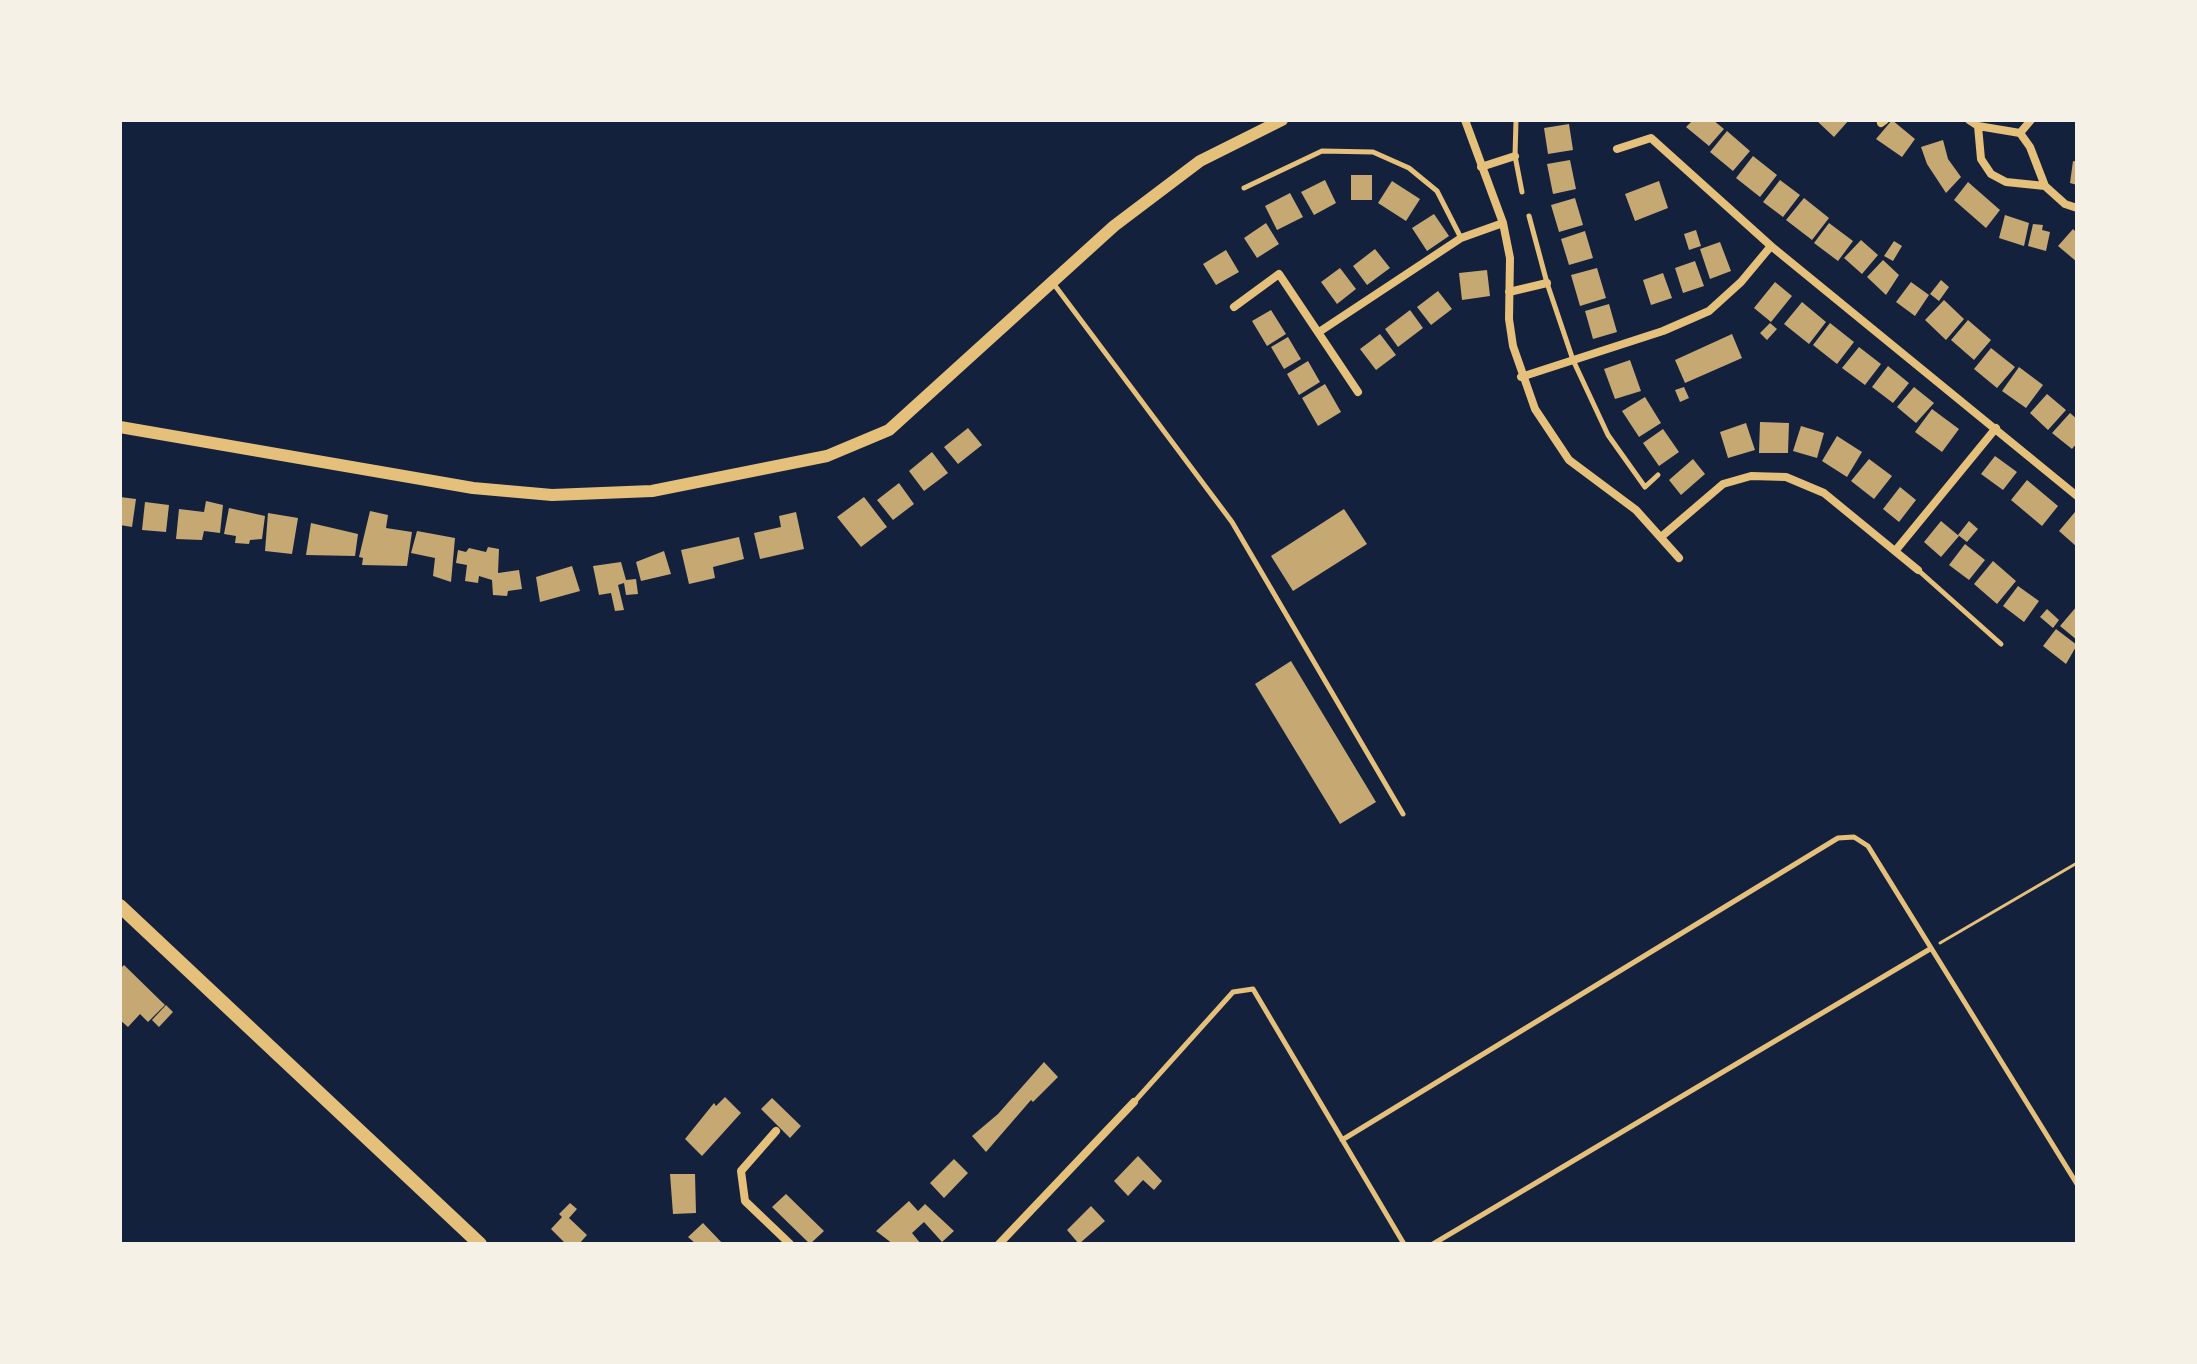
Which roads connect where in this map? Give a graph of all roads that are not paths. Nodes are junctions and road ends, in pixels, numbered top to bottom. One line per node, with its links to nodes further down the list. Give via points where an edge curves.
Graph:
1 (1282, 120): 19 (street, via 1200,161 1114,226)
2 (1465, 120): 10 (street)
3 (1516, 120): 9 (lane)
4 (1969, 120): 6 (street)
5 (2031, 120): 7 (street)
6 (1978, 126): 7 (street); 11 (street, via 1981,159 1991,174 2006,182)
7 (2020, 133): 11 (street)
8 (1617, 149): 18 (street, via 1651,138)
9 (1515, 156): 10 (street); 13 (lane)
10 (1481, 167): 16 (street)
11 (2045, 186): 14 (street)
12 (1244, 188): 17 (lane, via 1322,151 1373,152 1409,168 1437,191)
13 (1522, 192)
14 (2077, 208)
15 (1529, 216): 20 (lane)
16 (1503, 223): 17 (street); 21 (street)
17 (1461, 238): 23 (street)
18 (1771, 246): 24 (street, via 1709,311); 28 (street)
19 (1053, 283): 27 (street, via 878,435 827,456 652,491 552,495 473,488); 36 (lane, via 1232,522)
20 (1547, 283): 21 (street); 24 (lane)
21 (1509, 292): 25 (street)
22 (1234, 307): 23 (street, via 1279,274)
23 (1319, 332): 26 (street)
24 (1573, 360): 25 (street); 29 (lane, via 1626,463 1645,487)
25 (1521, 377): 31 (street, via 1569,460 1636,510)
26 (1358, 392)
27 (120, 427)
28 (1996, 428): 30 (street); 32 (street)
29 (1658, 475)
30 (2077, 496)
31 (1661, 537): 32 (street, via 1723,484 1751,476 1786,477 1824,493); 33 (street)
32 (1896, 550): 34 (street)
33 (1679, 558)
34 (1918, 570): 35 (lane)
35 (2001, 644)
36 (1403, 814)
37 (120, 906): 43 (main road)
38 (1930, 949): 41 (lane, via 1868,846 1854,837 1838,838); 42 (lane); 47 (lane)
39 (1134, 1102): 41 (lane, via 1233,992 1253,989); 45 (street)
40 (776, 1131): 44 (street, via 741,1171 745,1201)
41 (1342, 1140): 46 (lane)
42 (2077, 1184)
43 (480, 1244)
44 (790, 1244)
45 (999, 1244)
46 (1404, 1244)
47 (1433, 1244)

